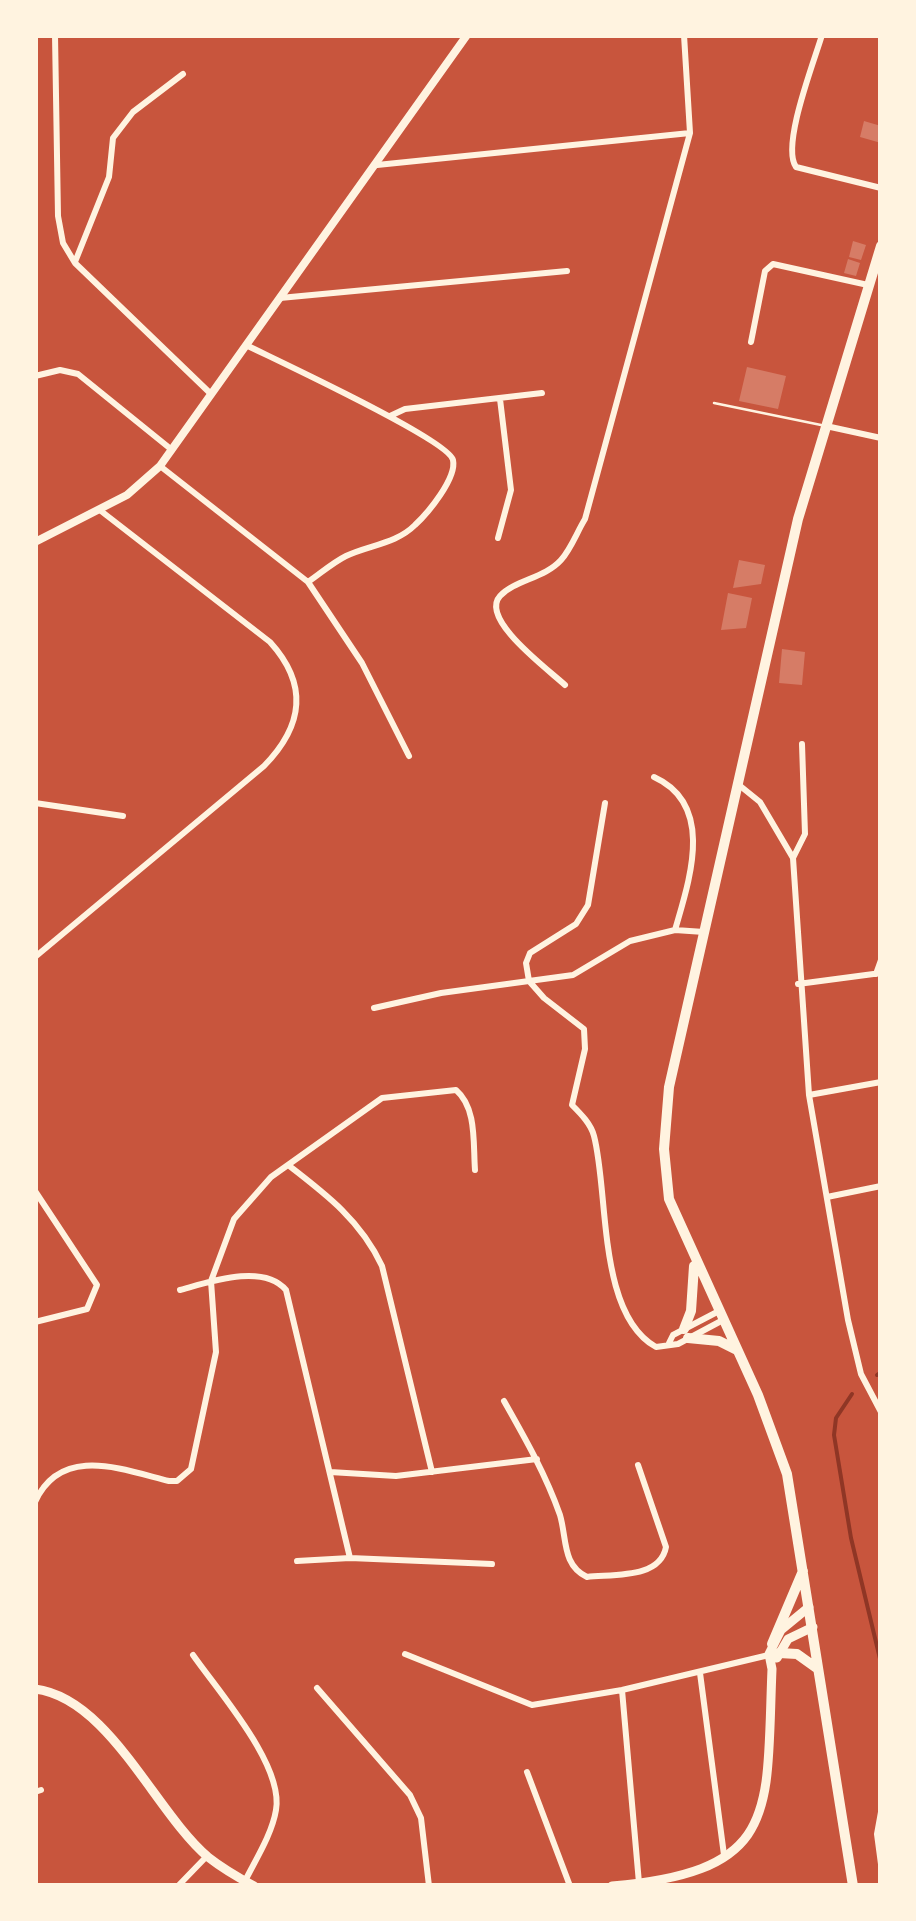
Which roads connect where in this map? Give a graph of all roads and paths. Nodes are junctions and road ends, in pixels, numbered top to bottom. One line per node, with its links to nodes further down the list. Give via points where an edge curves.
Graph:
1 (55, 35): 10 (street, via 58,216)
2 (466, 35): 7 (street)
3 (684, 35): 6 (street)
4 (822, 35): 8 (street, via 791,142 792,162)
5 (183, 74): 10 (street, via 133,112 113,138 109,177)
6 (690, 133): 7 (street); 30 (street, via 584,519 562,559 500,596 495,607 511,635)
7 (377, 164): 13 (street)
8 (881, 188)
9 (881, 246): 12 (main road)
10 (75, 263): 17 (street)
11 (567, 271): 13 (street)
12 (868, 285): 14 (street, via 773,264 765,271); 22 (main road)
13 (280, 298): 15 (street)
14 (751, 342)
15 (246, 345): 17 (street); 21 (street)
16 (35, 376): 24 (street, via 78,374)
17 (211, 394): 24 (street)
18 (542, 394): 19 (street)
19 (500, 399): 21 (street); 27 (street, via 511,490)
20 (714, 403): 22 (lane)
21 (390, 416): 29 (street, via 451,454 453,473 399,538 346,556)
22 (825, 426): 23 (street); 34 (main road, via 782,581)
23 (881, 438)
24 (172, 450): 25 (street)
25 (160, 466): 26 (street); 29 (street)
26 (101, 511): 28 (street); 41 (street, via 282,656 299,702 284,745)
27 (498, 538)
28 (35, 542)
29 (308, 582): 32 (street, via 362,662)
30 (565, 685)
31 (802, 744): 38 (street, via 805,834)
32 (409, 756)
33 (654, 777): 39 (street, via 674,793 694,836 695,858)
34 (740, 785): 38 (street, via 760,802); 40 (main road)
35 (35, 803): 37 (street)
36 (605, 803): 43 (street, via 588,905 576,924 530,954)
37 (123, 816)
38 (793, 858): 44 (street)
39 (675, 930): 40 (street); 43 (street, via 630,940 573,975)
40 (704, 932): 53 (main road, via 664,1122 669,1199)
41 (35, 958)
42 (880, 968): 44 (street)
43 (529, 981): 45 (street); 58 (street, via 584,1029 572,1105 594,1133 611,1267 626,1306 649,1343 668,1344)
44 (798, 984): 47 (street)
45 (374, 1008)
46 (880, 1082): 47 (street)
47 (809, 1095): 52 (street)
48 (288, 1165): 49 (street, via 382,1098 456,1090 470,1111); 54 (street, via 253,1192 234,1219); 65 (street, via 363,1230 382,1266)
49 (475, 1170)
50 (881, 1186): 52 (street)
51 (35, 1191): 57 (street, via 97,1286 87,1309)
52 (827, 1197): 61 (street, via 860,1374)
53 (694, 1260): 56 (main road); 58 (main road)
54 (211, 1282): 55 (street); 64 (street, via 251,1276 286,1290); 66 (street, via 216,1352 186,1476 169,1481 75,1466 52,1475)
55 (180, 1290)
56 (721, 1315): 58 (street); 59 (main road)
57 (35, 1322)
58 (686, 1334): 59 (main road)
59 (738, 1351): 70 (main road, via 782,1456)
60 (504, 1401): 62 (street)
61 (881, 1412)
62 (537, 1459): 63 (street, via 570,1563 587,1577 654,1569 664,1560 666,1547); 65 (street)
63 (638, 1465)
64 (330, 1472): 65 (street); 67 (street)
65 (432, 1472)
66 (35, 1502)
67 (350, 1558): 68 (street); 69 (street)
68 (297, 1561)
69 (492, 1564)
70 (804, 1570): 71 (main road); 73 (main road)
71 (809, 1607): 72 (main road); 73 (main road, via 781,1630)
72 (813, 1627): 73 (main road); 76 (main road)
73 (773, 1650): 76 (main road, via 796,1654); 77 (street); 84 (main road, via 767,1792 760,1818)
74 (405, 1654): 80 (street, via 532,1705)
75 (192, 1655): 86 (street, via 260,1752 277,1792)
76 (820, 1670): 92 (main road)
77 (700, 1673): 80 (street); 84 (street)
78 (317, 1688): 89 (street, via 410,1794 421,1818)
79 (35, 1689): 83 (main road, via 66,1697 90,1716)
80 (622, 1690): 87 (street)
81 (527, 1772): 90 (street)
82 (881, 1812): 85 (street)
83 (207, 1856): 86 (main road); 88 (street)
84 (724, 1858): 87 (main road, via 700,1873)
85 (881, 1864)
86 (250, 1884)
87 (639, 1884): 91 (main road)
88 (178, 1886)
89 (429, 1886)
90 (570, 1886)
91 (612, 1886)
92 (853, 1886)

